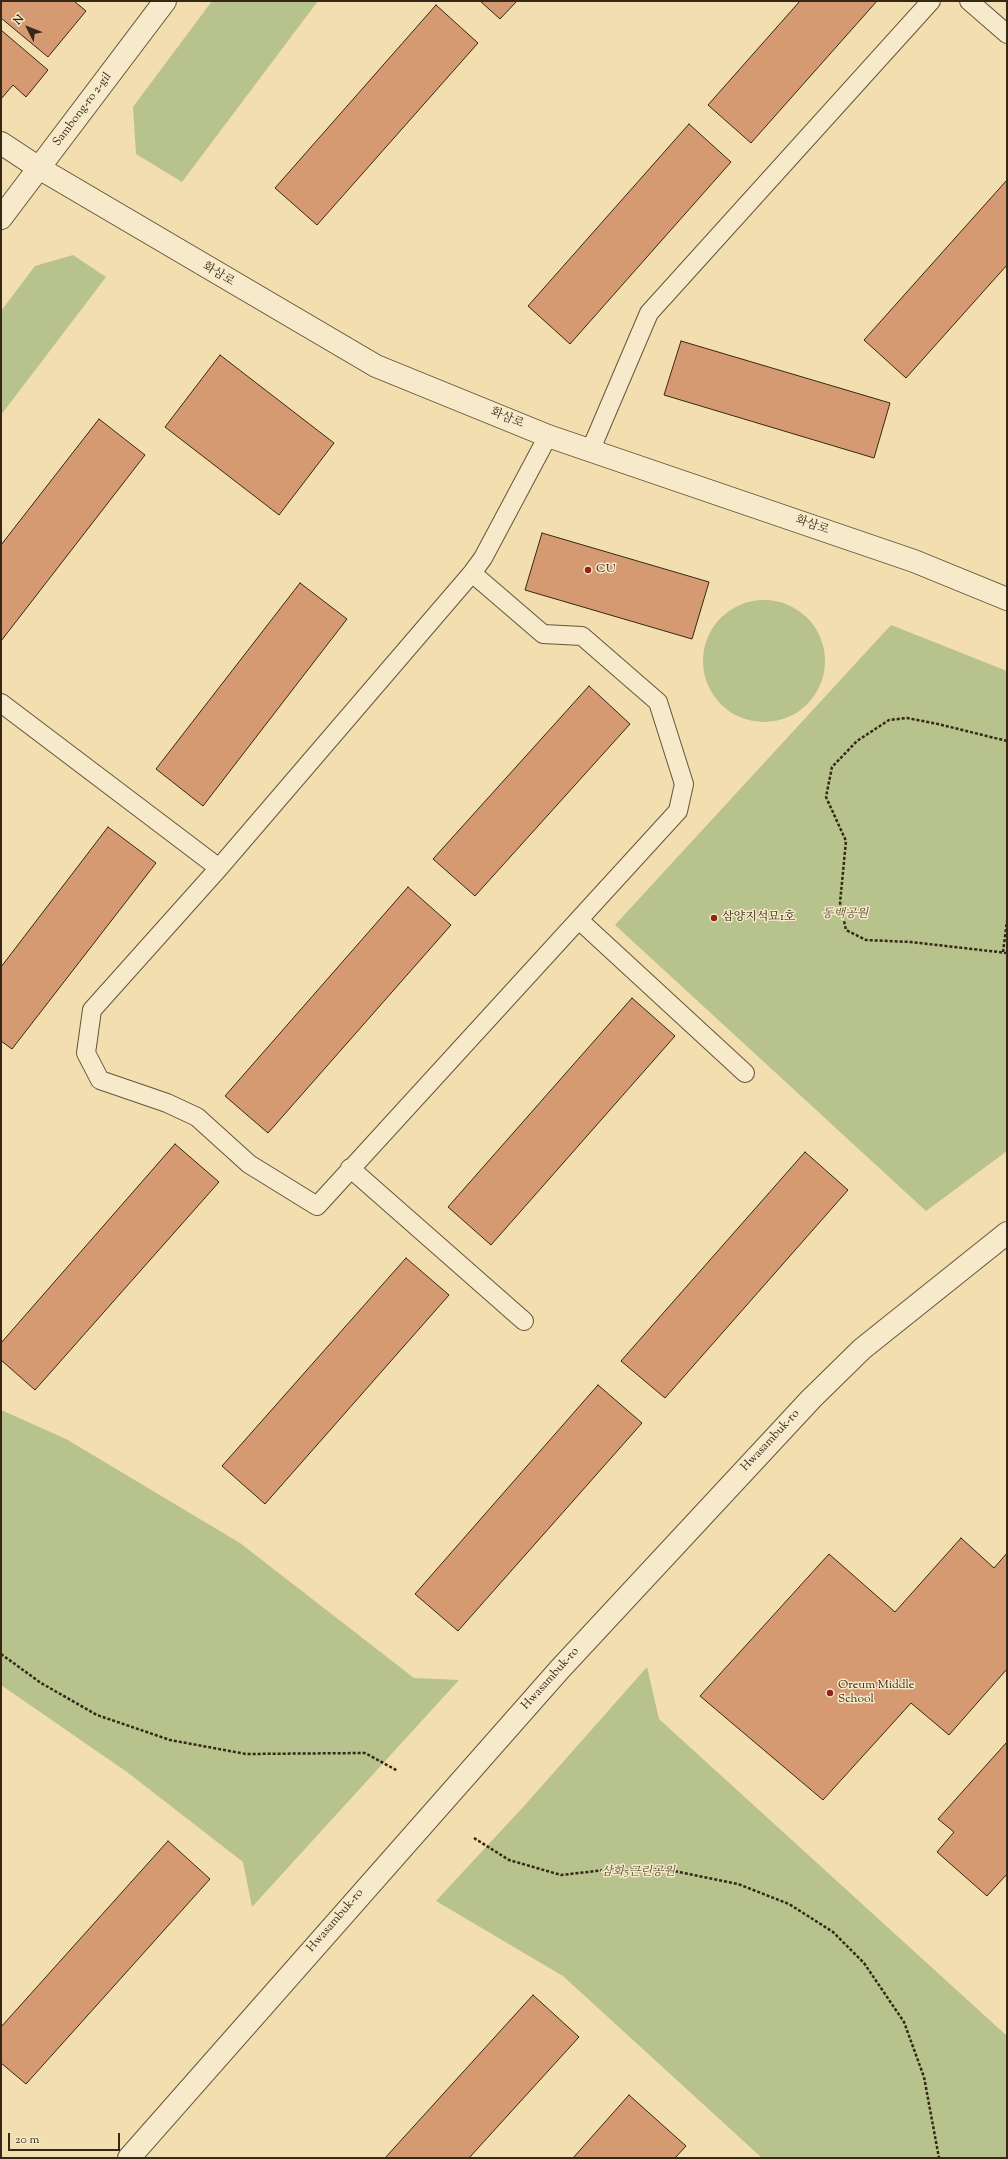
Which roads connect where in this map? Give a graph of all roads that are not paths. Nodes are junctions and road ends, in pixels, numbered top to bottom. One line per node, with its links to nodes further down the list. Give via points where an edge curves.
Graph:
1 (165, 1): 6 (street, Sambong-ro 2-gil)
2 (931, 1): 9 (lane, via 649,313)
3 (970, 1): 4 (lane)
4 (1007, 34)
5 (1, 143): 6 (street, 화삼로)
6 (39, 168): 7 (street, Sambong-ro 2-gil); 8 (street, 화삼로, via 376,366)
7 (1, 218)
8 (548, 436): 9 (street, 화삼로); 10 (lane, via 483,558)
9 (590, 450): 11 (street, 화삼로, via 914,561)
10 (472, 573): 13 (lane); 14 (lane, via 543,634 582,636 658,702 684,784 678,811)
11 (1007, 598)
12 (1, 703): 13 (lane)
13 (218, 868): 16 (lane, via 92,1010 86,1053 100,1080 167,1103 197,1117 249,1164 316,1206)
14 (579, 920): 15 (lane); 16 (lane)
15 (745, 1073)
16 (350, 1168): 18 (lane)
17 (1007, 1232): 19 (street, Hwasambuk-ro, via 862,1349 811,1398 554,1675)
18 (524, 1321)
19 (129, 2158)

